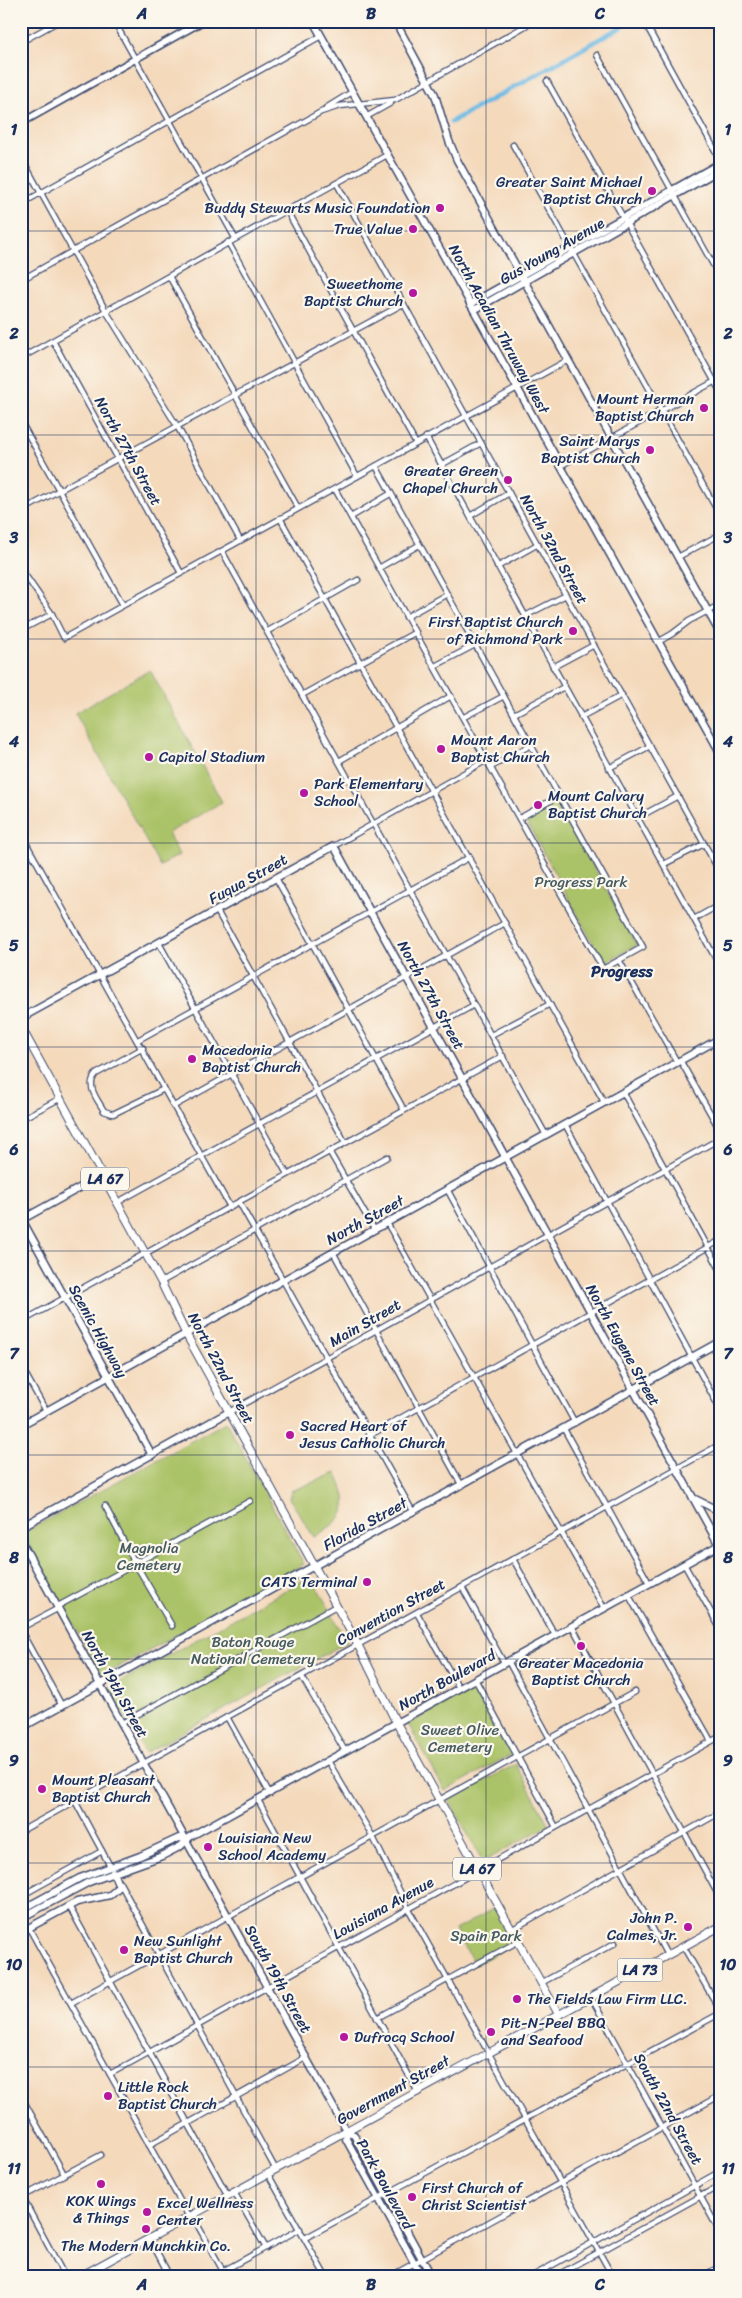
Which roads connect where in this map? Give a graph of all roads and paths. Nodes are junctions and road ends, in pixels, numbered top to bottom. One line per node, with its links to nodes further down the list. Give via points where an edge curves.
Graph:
1 (59, 21): 11 (street)
2 (114, 21): 13 (street)
3 (203, 21): 13 (street)
4 (313, 21): 10 (street, North Acadian Thruway West)
5 (395, 21): 14 (street)
6 (534, 21): 14 (street)
7 (644, 21): 26 (street)
8 (716, 21): 9 (street)
9 (721, 30)
10 (321, 36): 16 (street, North Acadian Thruway West); 21 (street)
11 (21, 42)
12 (598, 55): 31 (street)
13 (136, 60): 21 (street); 22 (street)
14 (428, 81): 17 (street); 40 (street, via 454,154)
15 (547, 81): 34 (street)
16 (352, 92): 18 (street, North Acadian Thruway West); 19 (street)
17 (395, 100): 18 (street); 20 (street)
18 (359, 104): 19 (street); 20 (street, North Acadian Thruway West)
19 (321, 112): 28 (street)
20 (366, 117): 24 (street, North Acadian Thruway West)
21 (169, 121): 28 (street); 30 (street)
22 (21, 123)
23 (513, 145): 37 (street)
24 (387, 155): 29 (street); 44 (street, North Acadian Thruway West)
25 (21, 157): 30 (street)
26 (721, 161)
27 (721, 168): 31 (street, Gus Young Avenue)
28 (202, 180): 35 (street); 38 (street)
29 (337, 184): 33 (street); 43 (street, North 32nd Street)
30 (41, 192): 32 (street); 38 (street)
31 (673, 193): 34 (street, Gus Young Avenue); 41 (street)
32 (21, 204)
33 (287, 211): 35 (street); 46 (street)
34 (624, 220): 37 (street, Gus Young Avenue); 52 (street)
35 (235, 238): 36 (street)
36 (228, 242): 39 (street); 50 (street)
37 (572, 249): 40 (street, Gus Young Avenue); 56 (street)
38 (73, 251): 42 (street); 45 (street)
39 (169, 276): 45 (street); 55 (street)
40 (522, 278): 44 (street, Gus Young Avenue); 49 (street)
41 (721, 279)
42 (21, 280)
43 (402, 304): 46 (street); 57 (street, North 32nd Street)
44 (472, 307): 53 (street, North Acadian Thruway West)
45 (106, 311): 47 (street); 59 (street)
46 (352, 330): 50 (street); 63 (street)
47 (53, 341): 48 (street); 64 (street, North 27th Street)
48 (21, 358)
49 (568, 360): 53 (street); 61 (street)
50 (294, 362): 55 (street); 68 (street)
51 (721, 378): 52 (street)
52 (714, 381): 54 (street); 56 (street)
53 (517, 388): 57 (street); 67 (street, North Acadian Thruway West)
54 (721, 393)
55 (236, 394): 59 (street); 73 (street)
56 (661, 410): 61 (street); 77 (street)
57 (466, 416): 60 (street); 62 (street, North 32nd Street)
58 (21, 422): 70 (street)
59 (177, 426): 64 (street); 80 (street)
60 (426, 437): 63 (street); 65 (street)
61 (611, 438): 67 (street); 84 (street)
62 (481, 442): 65 (street); 71 (street, North 32nd Street)
63 (416, 444): 66 (street)
64 (118, 458): 70 (street); 88 (street, North 27th Street)
65 (441, 465): 75 (street)
66 (376, 466): 68 (street); 72 (street)
67 (560, 466): 103 (street, North Acadian Thruway West)
68 (358, 476): 69 (street)
69 (335, 489): 73 (street); 76 (street)
70 (59, 490): 74 (street); 94 (street)
71 (509, 493): 75 (street); 81 (street, North 32nd Street)
72 (390, 494): 76 (street); 82 (street)
73 (298, 508): 78 (street)
74 (21, 511)
75 (470, 516): 85 (street)
76 (350, 517): 86 (street)
77 (721, 517)
78 (280, 518): 80 (street); 92 (street)
79 (721, 534): 84 (street)
80 (240, 540): 83 (street)
81 (538, 544): 85 (street); 91 (street, North 32nd Street)
82 (419, 545): 86 (street); 90 (street)
83 (222, 551): 88 (street); 100 (street)
84 (678, 557): 95 (street)
85 (497, 566): 97 (street)
86 (379, 568): 98 (street)
87 (21, 570): 96 (street)
88 (181, 573): 94 (street)
89 (358, 580): 92 (street)
90 (447, 594): 98 (street); 104 (street)
91 (566, 595): 97 (street); 105 (street, North 32nd Street)
92 (326, 598): 100 (street); 106 (street)
93 (721, 604): 95 (street)
94 (123, 605): 96 (street, via 64,638)
95 (708, 611): 102 (street); 103 (street)
96 (52, 614): 99 (street)
97 (525, 616): 108 (street)
98 (406, 617): 101 (street)
99 (21, 630)
100 (268, 631): 110 (street)
101 (416, 632): 106 (street); 107 (street)
102 (721, 635)
103 (658, 642): 120 (street, North Acadian Thruway West)
104 (476, 645): 107 (street); 113 (street)
105 (594, 645): 108 (street); 111 (street, North 32nd Street)
106 (362, 662): 110 (street); 117 (street)
107 (435, 666): 112 (street)
108 (553, 667): 109 (street)
109 (564, 688): 114 (street); 116 (street)
110 (302, 695): 122 (street)
111 (622, 695): 116 (street); 119 (street, North 32nd Street)
112 (451, 696): 115 (street); 117 (street)
113 (504, 696): 114 (street); 115 (street)
114 (514, 714): 118 (street)
115 (464, 717): 121 (street)
116 (581, 717): 124 (street)
117 (398, 727): 122 (street); 125 (street)
118 (531, 745): 123 (street); 126 (street)
119 (650, 746): 124 (street); 127 (street, North 32nd Street)
120 (721, 754)
121 (487, 760): 123 (street); 125 (street, Fuqua Street)
122 (339, 761): 130 (street)
123 (491, 767): 128 (street)
124 (609, 768): 129 (street)
125 (433, 791): 130 (street, Fuqua Street); 134 (street)
126 (559, 796): 128 (street); 147 (street, via 642,946)
127 (678, 796): 129 (street); 132 (street, North 32nd Street)
128 (520, 818): 147 (street, via 603,969)
129 (638, 818): 135 (street)
130 (374, 824): 133 (street, Fuqua Street); 138 (street)
131 (21, 834): 149 (street)
132 (704, 844): 135 (street); 136 (street, North 32nd Street)
133 (334, 846): 137 (street, Fuqua Street); 141 (street, North 27th Street)
134 (470, 857): 138 (street); 143 (street)
135 (664, 864): 142 (street)
136 (721, 874)
137 (276, 878): 140 (street, Fuqua Street); 145 (street)
138 (411, 889): 141 (street); 146 (street)
139 (721, 904): 142 (street)
140 (217, 911): 144 (street, Fuqua Street); 150 (street)
141 (370, 912): 145 (street); 151 (street, North 27th Street)
142 (694, 919): 148 (street)
143 (505, 923): 146 (street); 152 (street)
144 (159, 943): 149 (street, Fuqua Street); 154 (street)
145 (312, 943): 150 (street); 155 (street)
146 (446, 954): 151 (street); 153 (street)
147 (619, 960): 166 (street)
148 (721, 968)
149 (101, 974): 156 (street, Fuqua Street); 161 (street)
150 (254, 977): 154 (street); 162 (street)
151 (406, 977): 155 (street); 158 (street, North 27th Street)
152 (550, 1004): 159 (street); 173 (street)
153 (474, 1005): 158 (street); 159 (street)
154 (196, 1009): 161 (street); 167 (street)
155 (348, 1009): 162 (street); 165 (street)
156 (21, 1018)
157 (21, 1027): 172 (main road, North 22nd Street / LA 67)
158 (434, 1027): 165 (street); 168 (street, North 27th Street)
159 (491, 1035): 164 (street)
160 (721, 1038): 166 (street, North Street)
161 (138, 1040): 163 (street)
162 (290, 1041): 167 (street); 170 (street)
163 (143, 1048): 169 (street); 169 (street, via 96,1074 91,1088 104,1111 110,1114 120,1113)
164 (503, 1056): 168 (street); 180 (street)
165 (376, 1059): 170 (street); 175 (street)
166 (678, 1061): 171 (street, North Street); 179 (street)
167 (232, 1074): 174 (street); 177 (street)
168 (462, 1078): 175 (street); 186 (street, North 27th Street)
169 (164, 1088): 174 (street)
170 (317, 1091): 177 (street); 182 (street)
171 (623, 1092): 173 (street, North Street); 187 (street)
172 (60, 1098): 176 (street); 189 (main road, North 22nd Street / LA 67)
173 (604, 1102): 178 (street, North Street)
174 (174, 1106): 184 (street)
175 (404, 1110): 182 (street)
176 (21, 1119)
177 (258, 1124): 184 (street); 188 (street)
178 (565, 1124): 180 (street, North Street); 194 (street)
179 (721, 1132)
180 (546, 1135): 186 (street, North Street)
181 (721, 1138): 187 (street, Main Street)
182 (345, 1142): 183 (street)
183 (329, 1151): 188 (street); 190 (street)
184 (200, 1156): 192 (street); 195 (street)
185 (387, 1157): 190 (street)
186 (505, 1157): 191 (street, North Street); 200 (street, North Eugene Street)
187 (665, 1170): 194 (street, Main Street); 202 (street)
188 (287, 1174): 193 (street)
189 (103, 1175): 192 (main road, North 22nd Street / LA 67); 196 (street)
190 (346, 1180): 198 (street); 199 (street)
191 (447, 1189): 197 (street, North Street); 205 (street)
192 (118, 1202): 204 (main road, North 22nd Street / LA 67)
193 (239, 1202): 195 (street); 198 (street)
194 (607, 1202): 200 (street, Main Street); 208 (street)
195 (230, 1207): 204 (street)
196 (22, 1219): 210 (street, Scenic Highway)
197 (387, 1222): 199 (street, North Street); 211 (street)
198 (255, 1229): 207 (street); 209 (street)
199 (374, 1229): 203 (street, North Street)
200 (548, 1235): 205 (street, Main Street); 212 (street, North Eugene Street)
201 (721, 1240): 202 (street)
202 (707, 1247): 206 (street); 208 (street)
203 (333, 1252): 207 (street, North Street); 214 (street)
204 (145, 1253): 209 (main road, North 22nd Street / LA 67); 210 (street)
205 (489, 1268): 211 (street, Main Street); 217 (street)
206 (721, 1271)
207 (283, 1280): 215 (street, North Street); 218 (street)
208 (649, 1280): 212 (street); 219 (street)
209 (162, 1282): 215 (main road, North 22nd Street / LA 67)
210 (65, 1297): 213 (street); 221 (street, Scenic Highway)
211 (431, 1300): 214 (street, Main Street); 222 (street)
212 (591, 1313): 217 (street); 223 (street, North Eugene Street)
213 (21, 1322)
214 (376, 1331): 218 (street, Main Street); 224 (street)
215 (186, 1334): 221 (street, North Street); 227 (main road, North 22nd Street / LA 67)
216 (721, 1341): 219 (street, Florida Street)
217 (532, 1346): 222 (street); 228 (street)
218 (328, 1358): 227 (street, Main Street); 231 (street)
219 (692, 1358): 223 (street, Florida Street); 226 (street)
220 (21, 1366): 225 (street)
221 (108, 1376): 225 (street, North Street); 233 (street, Scenic Highway)
222 (473, 1378): 224 (street); 234 (street)
223 (633, 1390): 228 (street, Florida Street); 235 (street, North Eugene Street)
224 (419, 1408): 231 (street); 236 (street)
225 (46, 1411): 229 (street, North Street)
226 (721, 1411)
227 (229, 1412): 233 (street, Main Street); 251 (main road, North 22nd Street / LA 67)
228 (575, 1423): 230 (street, Florida Street)
229 (21, 1425)
230 (564, 1429): 234 (street, Florida Street); 240 (street)
231 (370, 1435): 241 (street)
232 (721, 1444): 235 (street, Convention Street)
233 (152, 1455): 243 (street, Main Street)
234 (517, 1455): 236 (street, Florida Street); 244 (street)
235 (677, 1468): 237 (street, North Eugene Street); 240 (street, Convention Street)
236 (462, 1486): 241 (street, Florida Street)
237 (693, 1498): 242 (street); 246 (street, North Eugene Street)
238 (250, 1501): 249 (street)
239 (105, 1506): 247 (street)
240 (607, 1507): 244 (street, Convention Street); 254 (street)
241 (413, 1512): 251 (street, Florida Street)
242 (721, 1512)
243 (21, 1527)
244 (563, 1532): 248 (street, Convention Street); 259 (street)
245 (21, 1540): 258 (street, North 19th Street)
246 (720, 1545): 250 (street, North Boulevard)
247 (133, 1559): 249 (street); 252 (street)
248 (513, 1559): 255 (street, Convention Street); 265 (street)
249 (140, 1561): 253 (street)
250 (684, 1564): 254 (street, North Boulevard); 264 (street)
251 (314, 1566): 257 (main road, North 22nd Street / LA 67); 270 (street, Florida Street)
252 (130, 1567): 253 (street); 258 (street)
253 (138, 1568): 261 (street)
254 (649, 1583): 256 (street, North Boulevard)
255 (462, 1587): 260 (street, Convention Street); 267 (street)
256 (628, 1594): 259 (street, North Boulevard); 281 (street)
257 (336, 1606): 266 (main road, North 22nd Street / LA 67); 277 (street)
258 (58, 1607): 263 (street); 270 (street, North 19th Street)
259 (604, 1608): 262 (street, North Boulevard)
260 (417, 1612): 266 (street, Convention Street); 271 (street)
261 (172, 1626)
262 (572, 1626): 265 (street, North Boulevard); 273 (street)
263 (21, 1629): 274 (street)
264 (721, 1630)
265 (555, 1635): 267 (street, North Boulevard)
266 (358, 1645): 268 (street, Convention Street); 276 (main road, North 22nd Street / LA 67)
267 (506, 1662): 269 (street, North Boulevard); 280 (street)
268 (302, 1676): 275 (street, Convention Street); 282 (street)
269 (475, 1680): 271 (street, North Boulevard); 283 (street)
270 (100, 1685): 274 (street, Florida Street); 277 (street, North 19th Street)
271 (459, 1688): 276 (street, North Boulevard)
272 (635, 1692): 273 (street)
273 (613, 1703): 280 (street); 286 (street)
274 (62, 1706): 278 (street, Florida Street)
275 (227, 1717): 285 (street, Convention Street); 287 (street)
276 (396, 1722): 282 (street, North Boulevard); 290 (main road, LA 67)
277 (122, 1723): 285 (street, North 19th Street)
278 (21, 1728)
279 (721, 1736): 281 (street, Louisiana Avenue)
280 (550, 1739): 283 (street); 291 (street)
281 (711, 1741): 286 (street, Louisiana Avenue)
282 (345, 1751): 284 (street, North Boulevard)
283 (517, 1757): 290 (street); 293 (street)
284 (328, 1761): 287 (street, North Boulevard); 296 (street)
285 (144, 1763): 289 (street, Convention Street); 297 (street, North 19th Street)
286 (653, 1774): 291 (street, Louisiana Avenue); 295 (street)
287 (270, 1794): 288 (street, North Boulevard)
288 (258, 1800): 297 (street, North Boulevard); 303 (street)
289 (75, 1801): 294 (street, Convention Street); 298 (street)
290 (439, 1801): 296 (street); 301 (main road, LA 67)
291 (589, 1809): 293 (street, Louisiana Avenue); 300 (street)
292 (721, 1812): 295 (street)
293 (556, 1827): 301 (street, Louisiana Avenue)
294 (21, 1831)
295 (684, 1832): 300 (street); 308 (street)
296 (373, 1837): 303 (street); 310 (street)
297 (186, 1838): 299 (street, North Boulevard); 302 (street, North Boulevard, via 181,1846 162,1856); 312 (street, South 19th Street)
298 (102, 1851): 299 (street); 306 (street)
299 (110, 1866): 302 (street); 311 (street, North Boulevard, via 80,1878)
300 (620, 1869): 316 (street); 323 (street)
301 (478, 1871): 310 (street, Louisiana Avenue); 316 (main road, LA 67)
302 (114, 1873): 305 (street); 311 (street, North Boulevard)
303 (300, 1876): 312 (street); 321 (street)
304 (21, 1882): 306 (street)
305 (118, 1882): 309 (street, via 119,1888 115,1892); 322 (street)
306 (27, 1892): 307 (street)
307 (21, 1896)
308 (721, 1900)
309 (68, 1906): 315 (street); 325 (street)
310 (408, 1908): 321 (street, Louisiana Avenue); 324 (street)
311 (26, 1910): 313 (street, North Boulevard)
312 (229, 1916): 322 (street); 327 (street, South 19th Street)
313 (21, 1918)
314 (721, 1926): 320 (main road, Government Street / LA 73)
315 (29, 1928): 317 (street); 329 (street)
316 (511, 1930): 318 (main road, LA 67)
317 (21, 1932)
318 (517, 1942): 324 (street); 326 (main road, LA 67)
319 (615, 1943): 326 (street)
320 (683, 1946): 323 (main road, Government Street / LA 73); 330 (street)
321 (339, 1948): 327 (street, Louisiana Avenue); 332 (street)
322 (158, 1955): 325 (street); 333 (street)
323 (667, 1955): 328 (main road, Government Street / LA 73)
324 (448, 1979): 332 (street); 335 (street)
325 (110, 1982): 329 (street); 334 (street)
326 (541, 1983): 331 (main road, LA 67)
327 (268, 1987): 333 (street, Louisiana Avenue); 336 (street, South 19th Street)
328 (591, 1997): 331 (main road, Government Street / LA 73); 337 (street, South 22nd Street)
329 (71, 2003): 338 (street)
330 (721, 2012): 337 (street)
331 (559, 2015): 335 (main road, Government Street / LA 73)
332 (377, 2018): 339 (street)
333 (197, 2026): 334 (street, Louisiana Avenue); 342 (street)
334 (148, 2052): 338 (street, Louisiana Avenue); 344 (street)
335 (490, 2052): 339 (main road, Government Street / LA 73); 343 (street)
336 (307, 2057): 342 (street); 346 (street, South 19th Street)
337 (627, 2064): 343 (street); 345 (street, South 22nd Street)
338 (110, 2074): 347 (street)
339 (418, 2092): 346 (main road, Government Street / LA 73)
340 (721, 2095): 345 (street)
341 (21, 2096): 351 (street)
342 (236, 2096): 344 (street); 349 (street)
343 (526, 2118): 353 (street); 357 (street)
344 (188, 2123): 347 (street); 356 (street)
345 (662, 2127): 353 (street); 355 (street, South 22nd Street)
346 (346, 2132): 349 (main road, Government Street / LA 73); 357 (street, Park Boulevard, via 354,2135); 360 (street, Park Boulevard, via 346,2139)
347 (149, 2145): 361 (street)
348 (101, 2154): 351 (street)
349 (276, 2170): 352 (main road, Government Street / LA 73)
350 (721, 2171): 355 (street)
351 (64, 2174): 358 (street)
352 (268, 2174): 356 (main road, Government Street / LA 73); 362 (street)
353 (561, 2182): 366 (street); 369 (street)
354 (721, 2185): 359 (street)
355 (694, 2186): 359 (street, South 22nd Street); 366 (street)
356 (231, 2194): 361 (main road, Government Street / LA 73); 367 (street)
357 (386, 2194): 360 (street); 369 (street, Park Boulevard)
358 (22, 2196): 373 (street)
359 (700, 2197): 363 (street, South 22nd Street); 368 (street)
360 (378, 2198): 365 (street); 370 (street, Park Boulevard)
361 (190, 2216): 364 (main road, Government Street / LA 73); 367 (street, via 223,2271)
362 (300, 2229): 365 (street); 367 (street)
363 (721, 2234)
364 (150, 2238): 371 (main road, Government Street / LA 73); 376 (street)
365 (306, 2238): 377 (street)
366 (594, 2242): 368 (street); 381 (street)
367 (266, 2248)
368 (600, 2252): 382 (street); 383 (street)
369 (422, 2259): 370 (street); 380 (street, Park Boulevard)
370 (414, 2262): 378 (street); 379 (street, Park Boulevard)
371 (100, 2265): 374 (main road, Government Street / LA 73); 375 (street)
372 (721, 2266): 384 (street)
373 (65, 2277)
374 (79, 2277)
375 (106, 2277)
376 (170, 2277)
377 (326, 2277)
378 (389, 2277)
379 (422, 2277)
380 (432, 2277)
381 (531, 2277)
382 (554, 2277)
383 (613, 2277)
384 (701, 2277)

